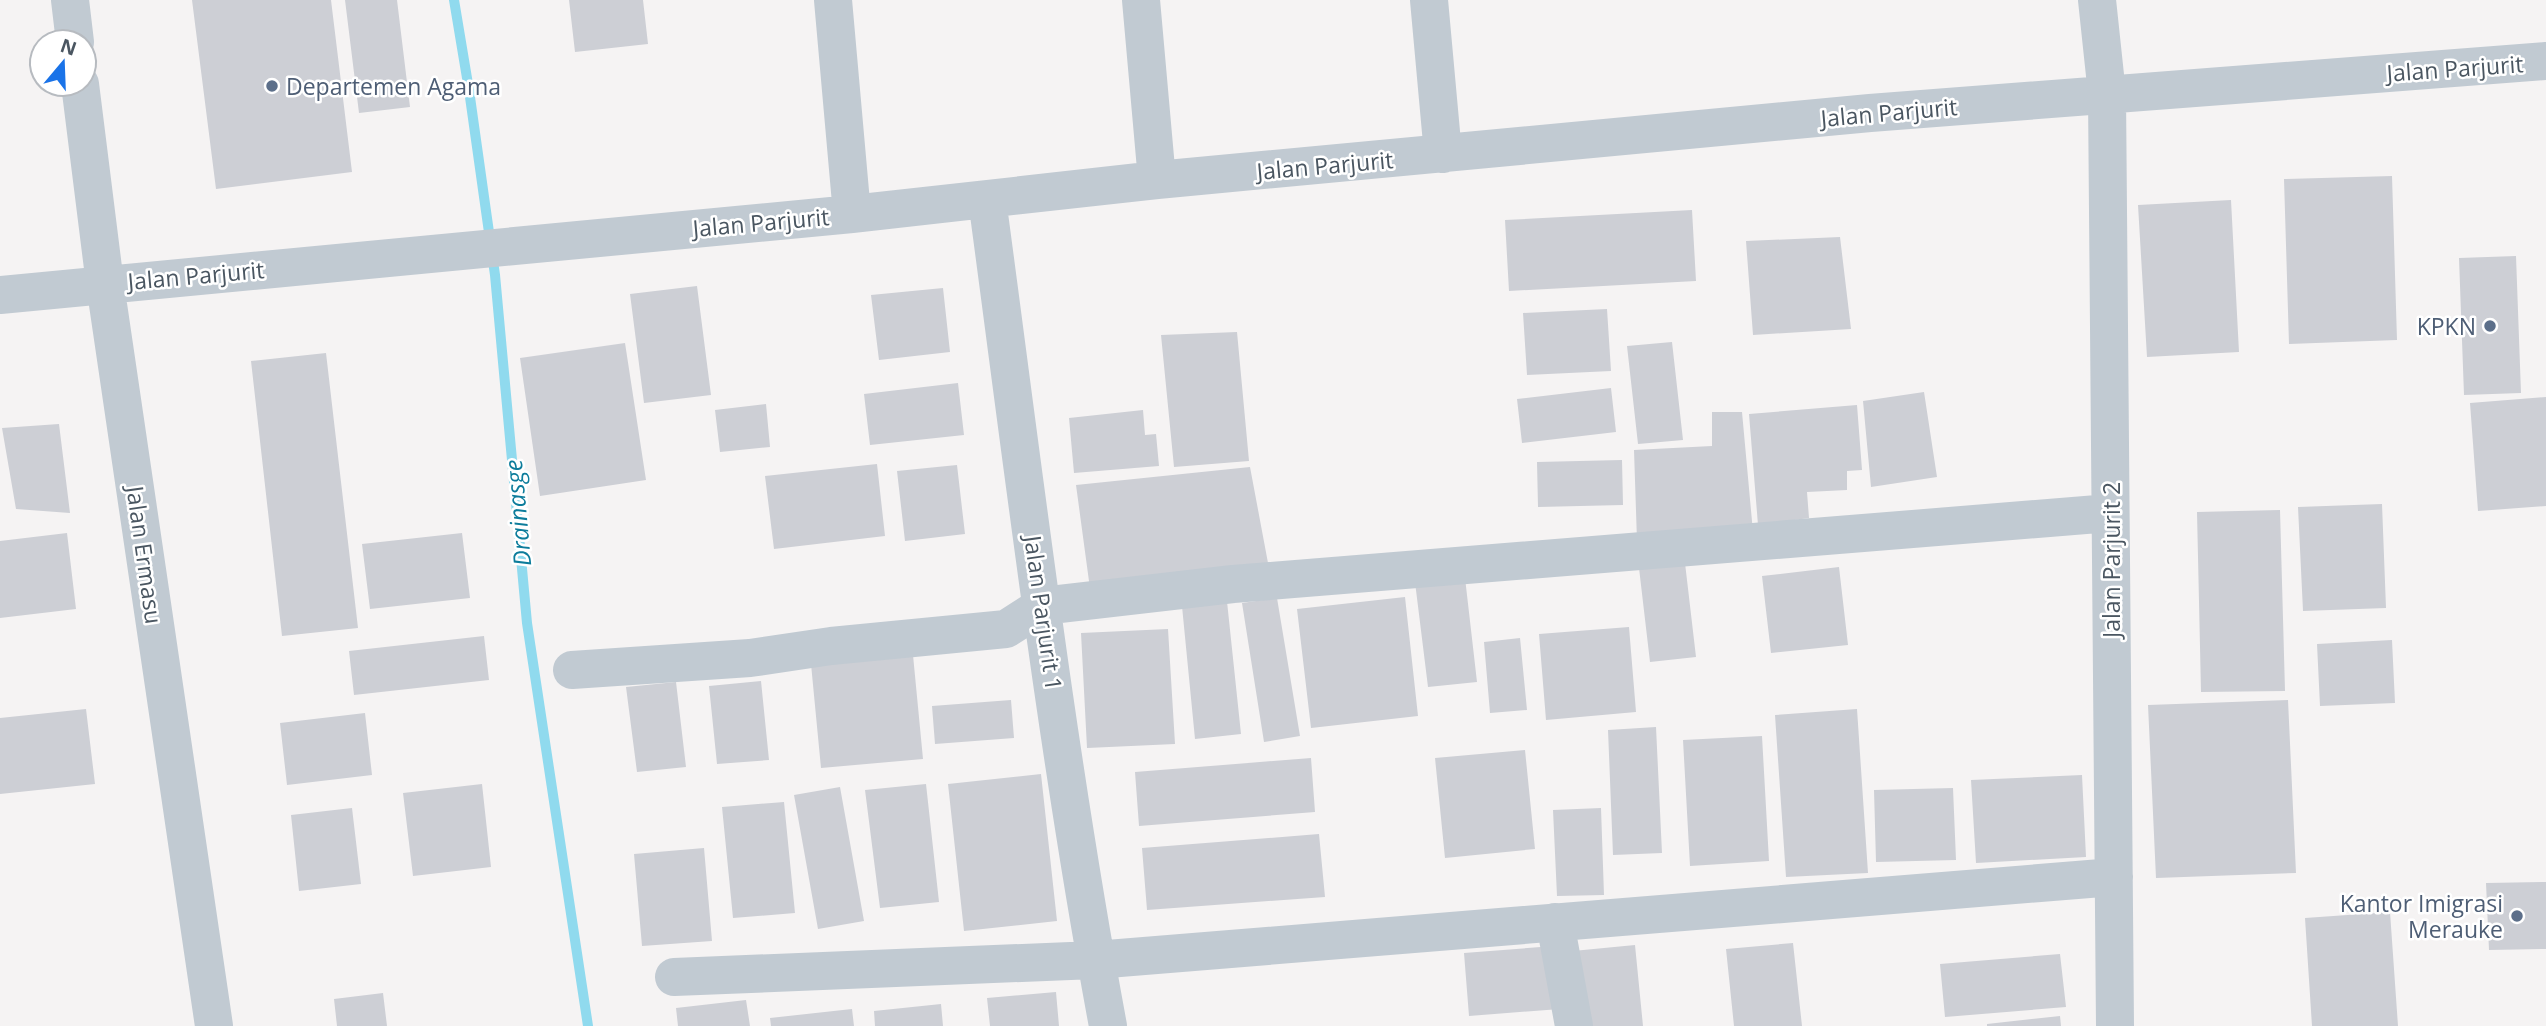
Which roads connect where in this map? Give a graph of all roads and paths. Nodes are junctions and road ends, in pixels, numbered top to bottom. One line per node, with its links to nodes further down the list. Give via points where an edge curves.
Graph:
1 (70, 0): 6 (street)
2 (833, 0): 13 (street)
3 (1141, 0): 11 (street)
4 (1429, 0): 10 (street)
5 (2097, 0): 8 (street, Jalan Parjurit 2)
6 (73, 28)
7 (2546, 61): 8 (street, Jalan Parjurit)
8 (2107, 94): 10 (street, Jalan Parjurit); 16 (street, Jalan Parjurit 2)
9 (82, 98): 14 (street, Jalan Ermasu)
10 (1443, 154): 11 (street, Jalan Parjurit)
11 (1157, 180): 12 (street, Jalan Parjurit)
12 (987, 200): 13 (street, Jalan Parjurit); 17 (street, Jalan Parjurit 1)
13 (852, 214): 14 (street, Jalan Parjurit)
14 (105, 284): 15 (street, Jalan Parjurit); 23 (street, Jalan Ermasu)
15 (0, 295)
16 (2110, 513): 17 (street, via 1233,584); 19 (street, Jalan Parjurit 2)
17 (1042, 606): 18 (street, via 1006,629 750,659); 21 (street, Jalan Parjurit 1)
18 (572, 670)
19 (2114, 877): 20 (street); 26 (street, Jalan Parjurit 2)
20 (1555, 922): 21 (street); 25 (street)
21 (1095, 960): 22 (street); 24 (street, Jalan Parjurit 1)
22 (674, 977)
23 (214, 1026)
24 (1108, 1026)
25 (1574, 1026)
26 (2115, 1026)

